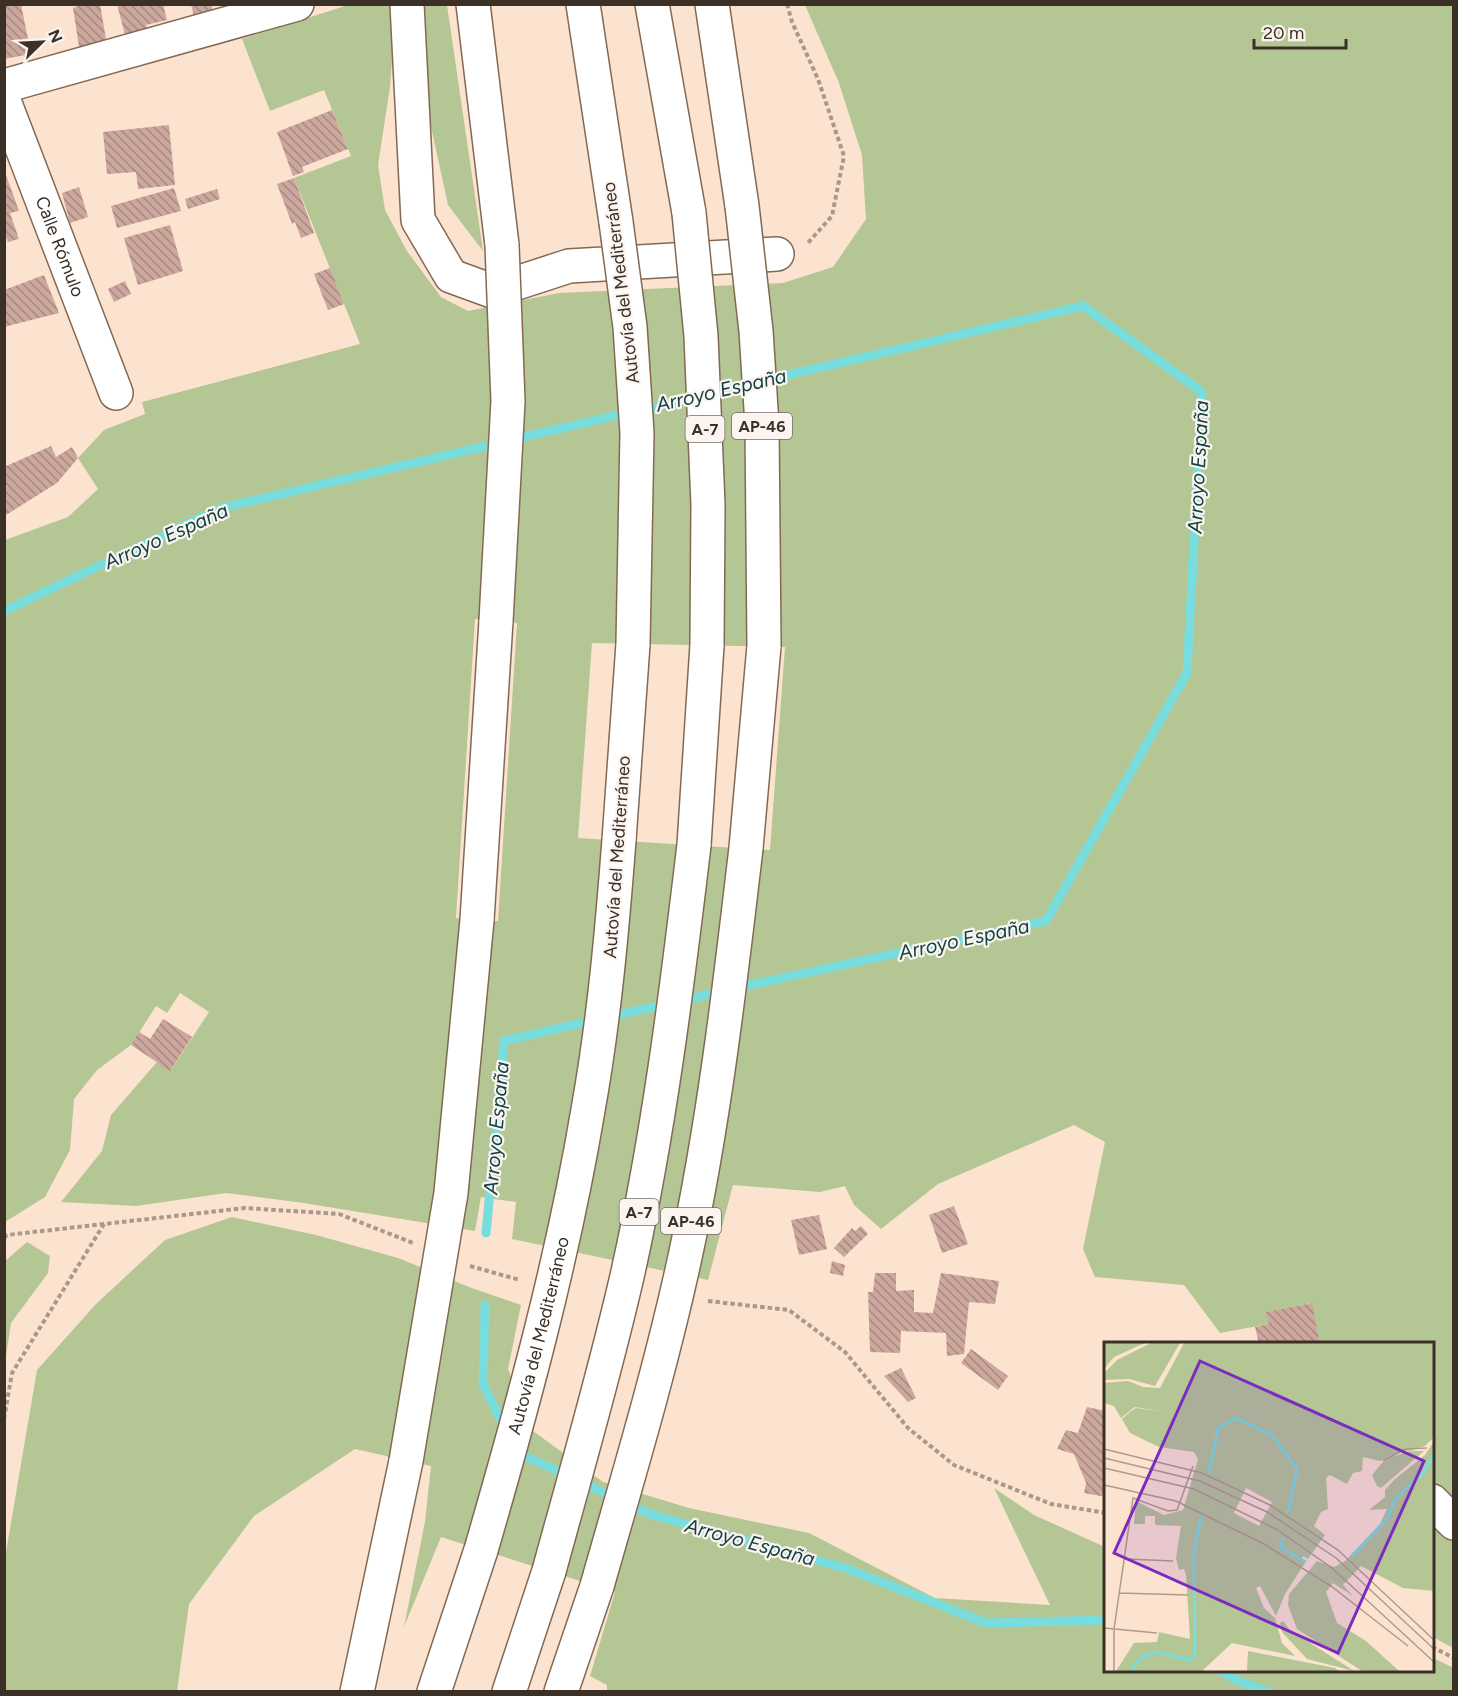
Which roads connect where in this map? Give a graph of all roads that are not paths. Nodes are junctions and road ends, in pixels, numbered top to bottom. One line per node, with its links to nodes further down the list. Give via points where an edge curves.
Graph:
1 (297, 4): 7 (main road)
2 (407, 4): 9 (main road, via 418,220 451,276 492,291 569,266)
3 (473, 4): 13 (main road, bridge, via 502,245 508,401 477,920 451,1193 406,1461)
4 (583, 4): 14 (main road, Autovía del Mediterráneo, bridge, via 630,327 637,434 633,644 610,958 588,1110 520,1417)
5 (652, 4): 15 (main road, A-7, bridge, via 689,213 702,358 708,505 707,645 694,845 657,1120 628,1272 549,1571)
6 (712, 4): 16 (main road, AP-46, bridge, via 742,206 762,425 764,646 746,848 710,1121 685,1257 649,1405 597,1587)
7 (4, 86)
8 (4, 101): 10 (main road, Calle Rómulo)
9 (777, 254)
10 (116, 393)
11 (1434, 1503): 12 (main road)
12 (1454, 1523)
13 (357, 1692)
14 (434, 1692)
15 (509, 1692)
16 (561, 1692)

